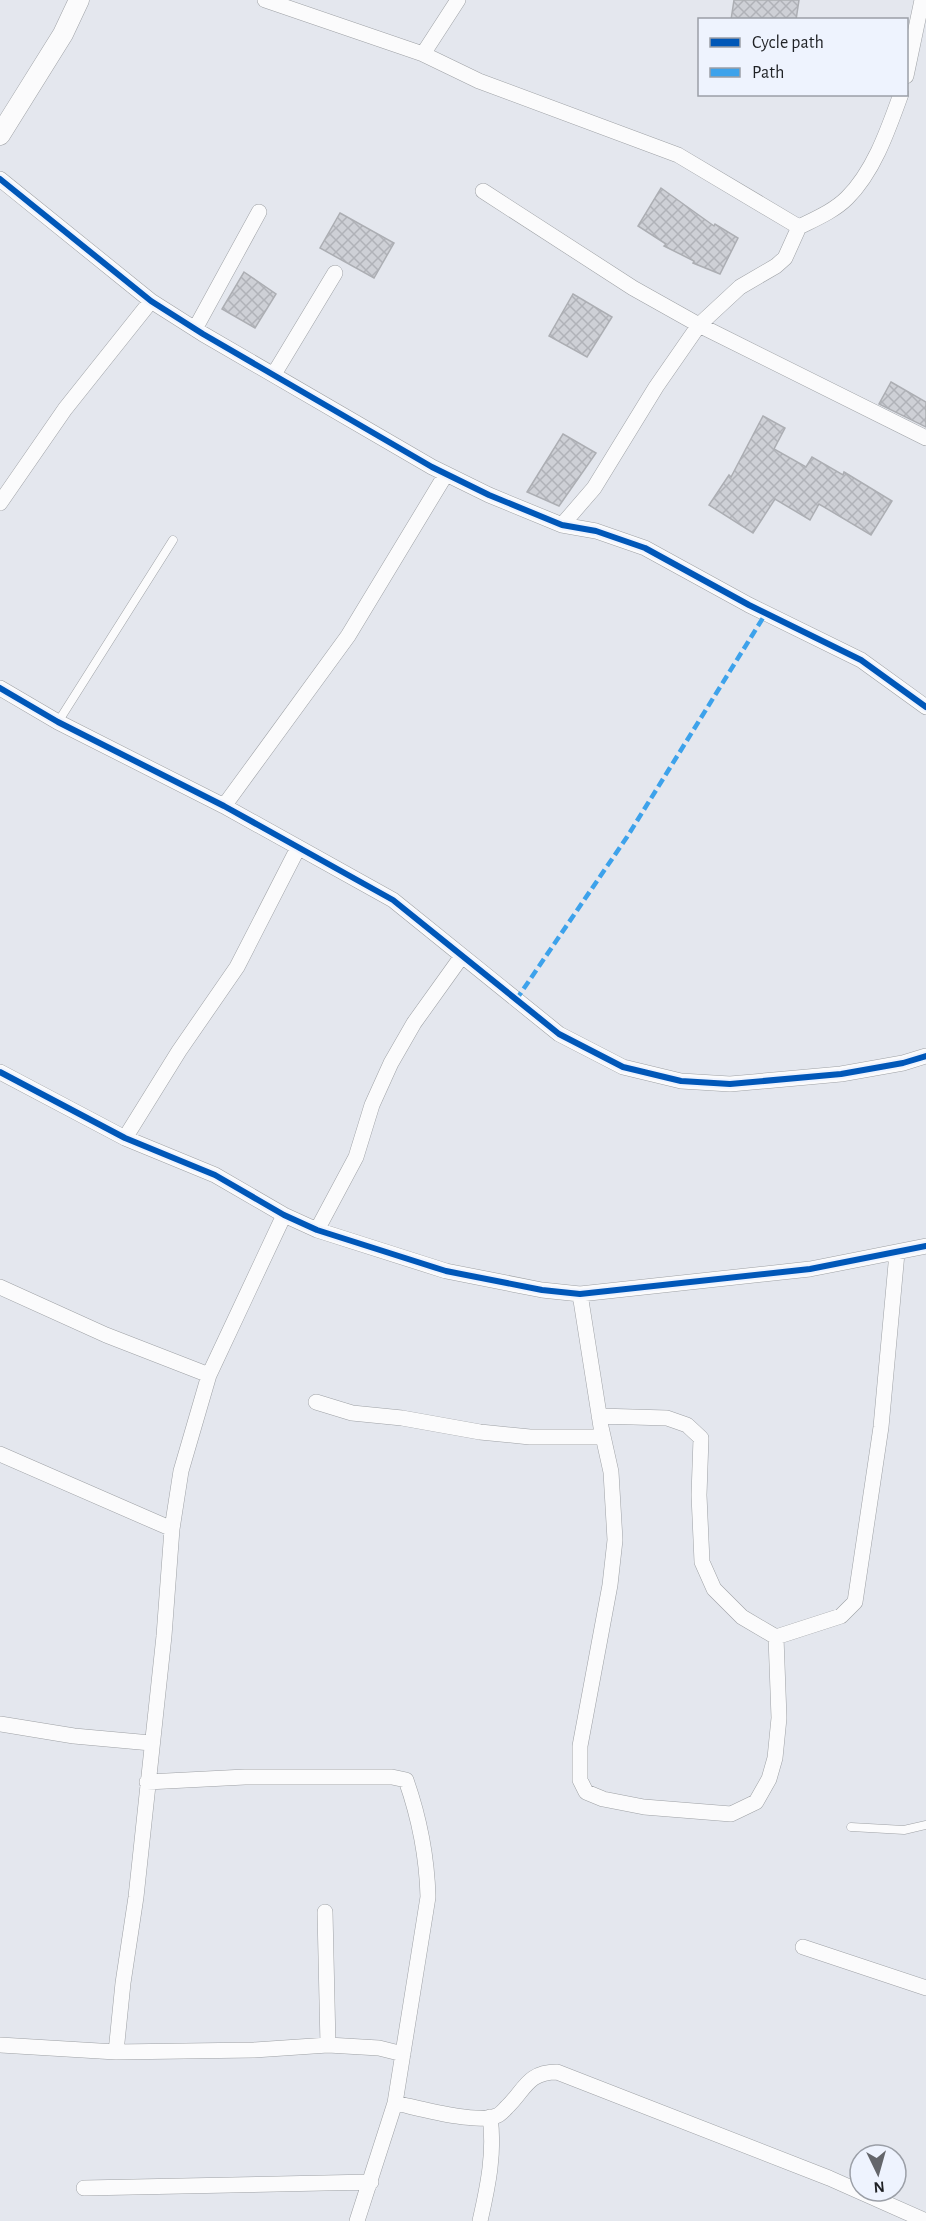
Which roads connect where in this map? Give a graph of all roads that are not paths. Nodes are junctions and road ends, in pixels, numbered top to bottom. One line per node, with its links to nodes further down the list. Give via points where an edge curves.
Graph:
1 (79, 0): 8 (street, via 63,34)
2 (265, 0): 5 (street)
3 (458, 0): 5 (street)
4 (922, 0): 6 (street)
5 (423, 54): 12 (street, via 490,85 678,155)
6 (908, 66)
7 (900, 96): 12 (street, via 864,177 847,199)
8 (0, 135)
9 (0, 179): 14 (street)
10 (483, 191): 15 (street, via 633,288)
11 (259, 212): 16 (street)
12 (799, 227): 15 (street, via 785,258 740,287)
13 (335, 273): 17 (street)
14 (151, 301): 16 (street); 20 (street, via 65,409)
15 (699, 325): 18 (street); 21 (street, via 594,488)
16 (195, 329): 17 (street)
17 (273, 374): 19 (street)
18 (926, 438)
19 (446, 474): 21 (street); 26 (street, via 348,636)
20 (0, 503)
21 (562, 525): 24 (street, via 596,531 645,548 861,660)
22 (173, 540): 25 (lane)
23 (0, 688): 25 (street)
24 (922, 700)
25 (58, 722): 26 (street)
26 (224, 806): 27 (street)
27 (298, 848): 28 (street, via 393,900); 31 (street, via 237,967)
28 (462, 956): 29 (street, via 559,1034 623,1067 681,1081 730,1084 841,1074 903,1064); 33 (street, via 391,1063 356,1158)
29 (926, 1056)
30 (0, 1072): 31 (street)
31 (125, 1138): 32 (street, via 215,1175)
32 (284, 1215): 33 (street); 38 (street)
33 (317, 1230): 37 (street, via 446,1270)
34 (926, 1246): 35 (street)
35 (897, 1253): 37 (street, via 810,1269); 44 (street, via 881,1427 855,1602 841,1616)
36 (0, 1287): 38 (street, via 106,1335)
37 (580, 1294): 40 (street)
38 (209, 1375): 43 (street, via 181,1471)
39 (316, 1402): 41 (street, via 352,1413 480,1432)
40 (599, 1416): 41 (street); 44 (street, via 666,1418 687,1425 701,1438 702,1562 714,1589 742,1617)
41 (603, 1437): 44 (street, via 611,1472 615,1540 580,1746 580,1780 586,1792 644,1807 731,1814 756,1802 769,1779 779,1718)
42 (0, 1454): 43 (street)
43 (172, 1529): 46 (street)
44 (776, 1637)
45 (0, 1724): 46 (street)
46 (151, 1743): 47 (street)
47 (147, 1782): 55 (street); 56 (street, via 245,1777 406,1780 428,1875 428,1896)
48 (926, 1825): 49 (lane, via 904,1830)
49 (851, 1827)
50 (325, 1912): 54 (street)
51 (803, 1947): 52 (street)
52 (926, 1988)
53 (0, 2045): 55 (street)
54 (328, 2045): 55 (street); 56 (street, via 379,2048)
55 (116, 2052)
56 (403, 2054): 57 (street)
57 (396, 2103): 58 (street, via 457,2116); 59 (street)
58 (490, 2117): 62 (street, via 492,2159); 63 (street, via 509,2105 532,2078 557,2072 829,2178)
59 (371, 2182): 60 (street); 61 (street)
60 (84, 2188)
61 (357, 2221)
62 (480, 2221)
63 (926, 2221)

